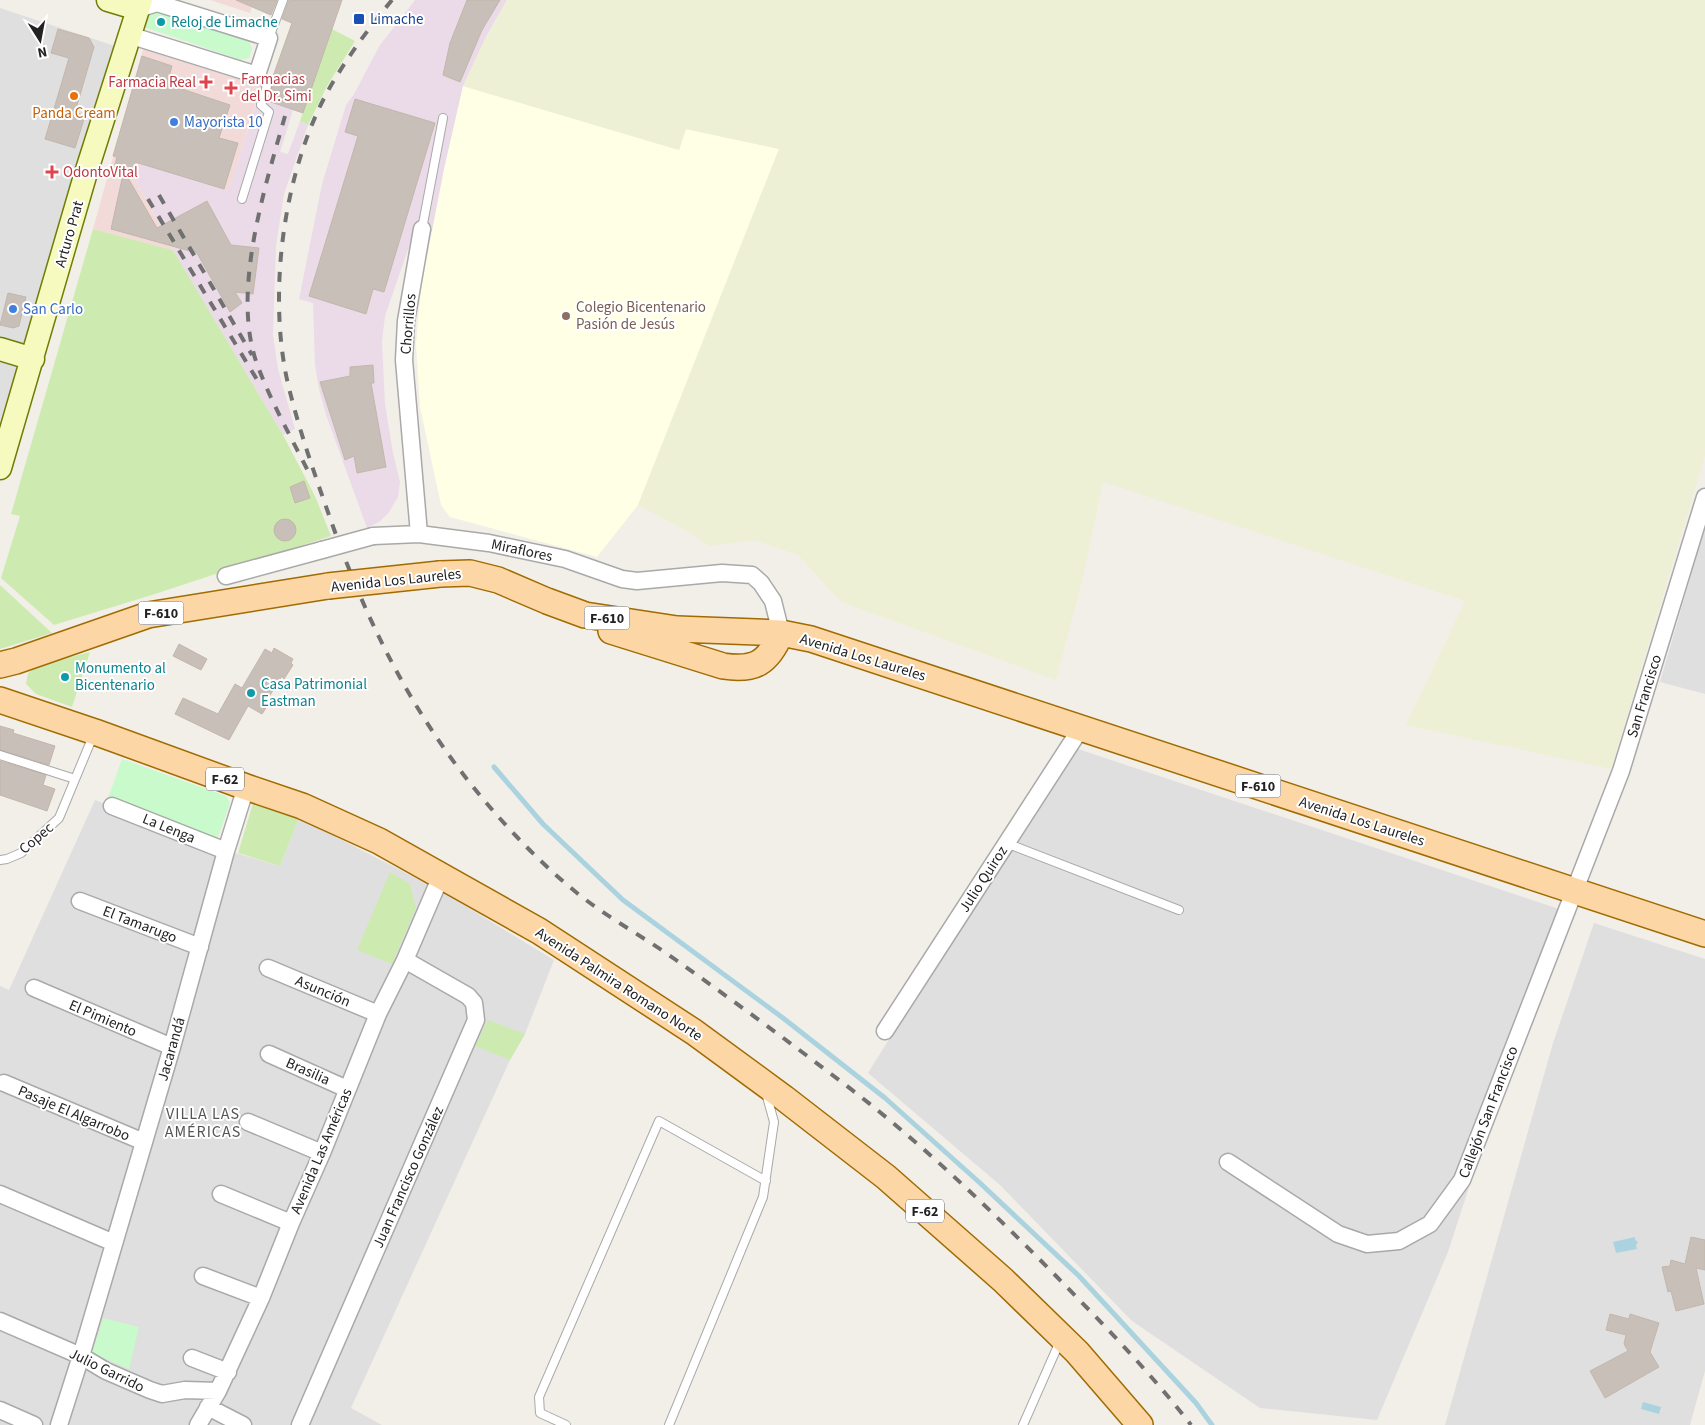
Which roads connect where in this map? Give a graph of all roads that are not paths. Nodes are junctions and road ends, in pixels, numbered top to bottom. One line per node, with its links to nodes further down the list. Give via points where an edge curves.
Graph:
1 (108, 0): 3 (street)
2 (283, 0): 5 (lane)
3 (139, 5): 4 (street, Arturo Prat); 5 (street, via 157,3)
4 (130, 35): 6 (street); 11 (street, Arturo Prat, via 85,176)
5 (269, 38): 6 (street)
6 (258, 75): 8 (lane, via 267,86 261,105 269,112)
7 (443, 118): 9 (lane, Chorrillos)
8 (242, 199)
9 (422, 229): 14 (street, Chorrillos, via 406,322 404,360)
10 (0, 349): 11 (street)
11 (33, 359): 12 (street, Arturo Prat)
12 (0, 468)
13 (1705, 497): 30 (street, San Francisco, via 1621,770)
14 (419, 534): 15 (street, Miraflores, bridge, via 373,536); 17 (street, Miraflores, via 489,543 565,559 622,579 638,581 722,573 752,575 761,582 773,602)
15 (226, 576)
16 (585, 615): 17 (main road, Avenida Los Laureles / F-610, via 677,629); 17 (main road, via 606,629 640,641 741,669 768,655); 18 (main road, Avenida Los Laureles / F-610, bridge, via 498,580 470,573 440,574 328,586 148,615)
17 (781, 633): 20 (main road, Avenida Los Laureles / F-610, via 817,640)
18 (6, 663): 19 (main road, via 4,685)
19 (9, 703): 21 (main road, Avenida Palmira Romano Norte / F-62)
20 (1081, 728): 26 (street, Julio Quiroz); 30 (main road, Avenida Los Laureles / F-610)
21 (95, 732): 23 (lane, Copec); 24 (main road, Avenida Palmira Romano Norte / F-62)
22 (0, 755): 23 (lane)
23 (76, 780): 28 (lane, Copec, via 59,818 21,853)
24 (246, 787): 27 (street, Jacarandá); 29 (main road, Avenida Palmira Romano Norte / F-62, via 302,806 379,841)
25 (112, 806): 27 (street, La Lenga)
26 (1006, 843): 32 (lane); 39 (street, Julio Quiroz)
27 (226, 851): 34 (street, Jacarandá)
28 (0, 860)
29 (441, 876): 35 (street, Avenida Las Américas); 42 (main road, Avenida Palmira Romano Norte / F-62, via 539,931 694,1032)
30 (1574, 891): 33 (main road, Avenida Los Laureles / F-610); 48 (street, Callejón San Francisco, via 1462,1180 1430,1224 1399,1241 1367,1244 1338,1234)
31 (80, 901): 34 (street, El Tamarugo)
32 (1179, 910)
33 (1705, 934)
34 (200, 947): 40 (street, Jacarandá)
35 (405, 960): 38 (street, Avenida Las Américas); 68 (street, Juan Francisco González, via 468,996 474,1003 476,1020)
36 (268, 968): 38 (street, Asunción)
37 (34, 988): 40 (street, El Pimiento)
38 (378, 1014): 44 (street, Avenida Las Américas)
39 (885, 1031)
40 (172, 1046): 46 (street, Jacarandá)
41 (269, 1054): 44 (street, Brasilia)
42 (763, 1082): 49 (lane, via 774,1122); 57 (main road, Avenida Palmira Romano Norte / F-62, via 886,1177)
43 (4, 1083): 46 (street, Pasaje El Algarrobo)
44 (348, 1089): 47 (street, Avenida Las Américas)
45 (248, 1122): 47 (street)
46 (144, 1142): 53 (street, Jacarandá)
47 (322, 1153): 52 (street, Avenida Las Américas)
48 (1228, 1162)
49 (766, 1181): 69 (lane, via 659,1121 539,1397 540,1414); 70 (lane, via 764,1197)
50 (0, 1194): 53 (street)
51 (221, 1194): 52 (street)
52 (291, 1222): 55 (street, Avenida Las Américas)
53 (114, 1243): 58 (street, Jacarandá)
54 (204, 1276): 55 (street)
55 (262, 1298): 60 (street, Avenida Las Américas)
56 (0, 1321): 58 (street, Julio Garrido)
57 (1062, 1337): 71 (lane); 72 (main road, Avenida Palmira Romano Norte / F-62)
58 (81, 1356): 61 (street, Julio Garrido, via 106,1371 162,1394 185,1390); 65 (street, Jacarandá)
59 (192, 1358): 60 (street)
60 (228, 1372): 61 (street, Avenida Las Américas)
61 (218, 1391): 62 (street, Avenida Las Américas)
62 (208, 1407): 66 (street, Avenida Las Américas); 67 (street)
63 (0, 1410): 64 (street)
64 (34, 1425)
65 (59, 1425)
66 (198, 1425)
67 (243, 1425)
68 (300, 1425)
69 (566, 1425)
70 (669, 1425)
71 (1023, 1425)
72 (1140, 1425)

